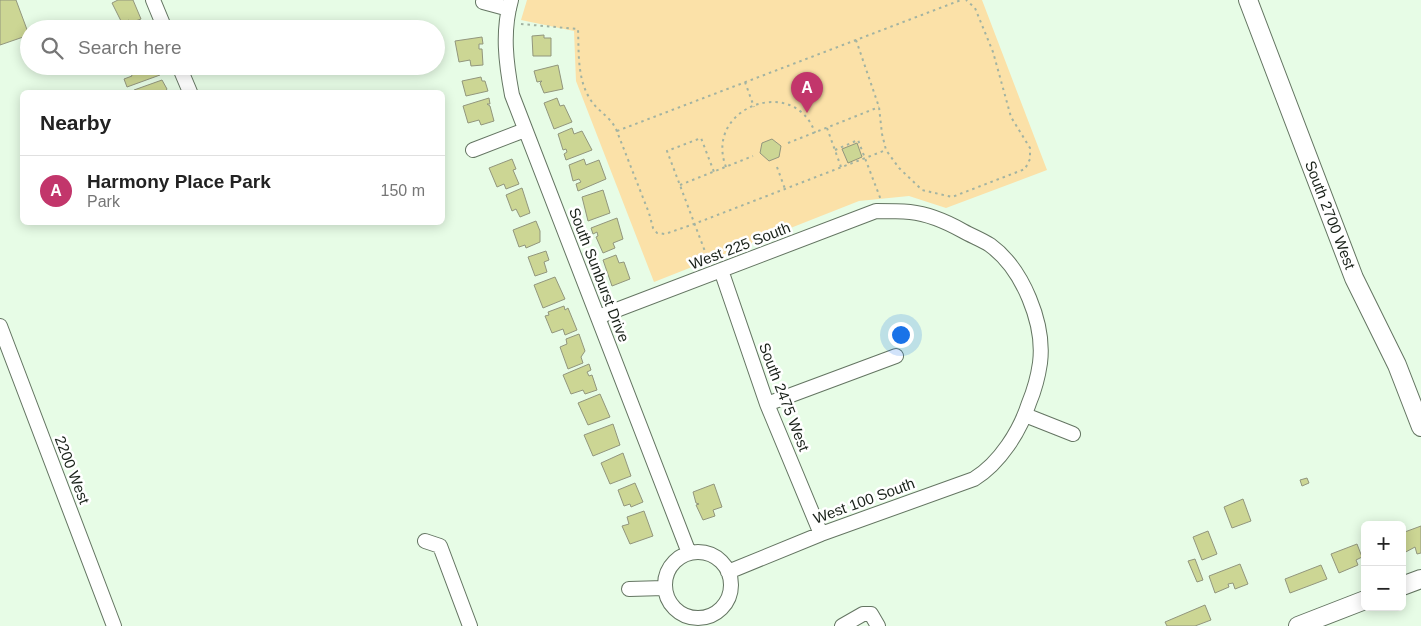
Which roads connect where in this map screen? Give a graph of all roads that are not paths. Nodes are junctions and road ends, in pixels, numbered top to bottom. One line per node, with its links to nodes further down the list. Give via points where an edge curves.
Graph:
1 (153, 0): 5 (street)
2 (1248, 0): 16 (main road, South 2700 West, via 1354,278 1397,365)
3 (483, 2): 4 (street)
4 (510, 4): 8 (street, South Sunburst Drive, via 505,52 512,95)
5 (161, 20)
6 (183, 75): 7 (street)
7 (189, 90)
8 (525, 130): 9 (street); 11 (street, South Sunburst Drive)
9 (473, 150)
10 (721, 270): 11 (street, West 225 South); 14 (street, South 2475 West); 15 (street, West 225 South, via 876,211 926,215 958,228 990,245 1012,267 1027,295 1039,334 1040,364)
11 (598, 318): 20 (street, South Sunburst Drive)
12 (0, 326): 28 (street, 2200 West)
13 (896, 356): 14 (street)
14 (767, 404): 18 (street, South 2475 West)
15 (1025, 415): 17 (street); 18 (street, West 100 South, via 1013,437 983,473)
16 (1421, 426)
17 (1073, 434)
18 (821, 534): 21 (street, West 100 South)
19 (425, 540): 29 (street, via 440,546)
20 (689, 553): 21 (street, via 708,554); 24 (street, via 670,566)
21 (728, 572): 27 (street, via 730,594 725,605 716,613)
22 (1421, 579): 23 (main road)
23 (1406, 585)
24 (664, 588): 25 (street); 27 (street, via 666,597 677,612)
25 (629, 589)
26 (1361, 602): 32 (main road)
27 (695, 622)
28 (114, 626)
29 (470, 626)
30 (842, 626): 31 (street, via 863,614 871,614)
31 (878, 626)
32 (1298, 626)

